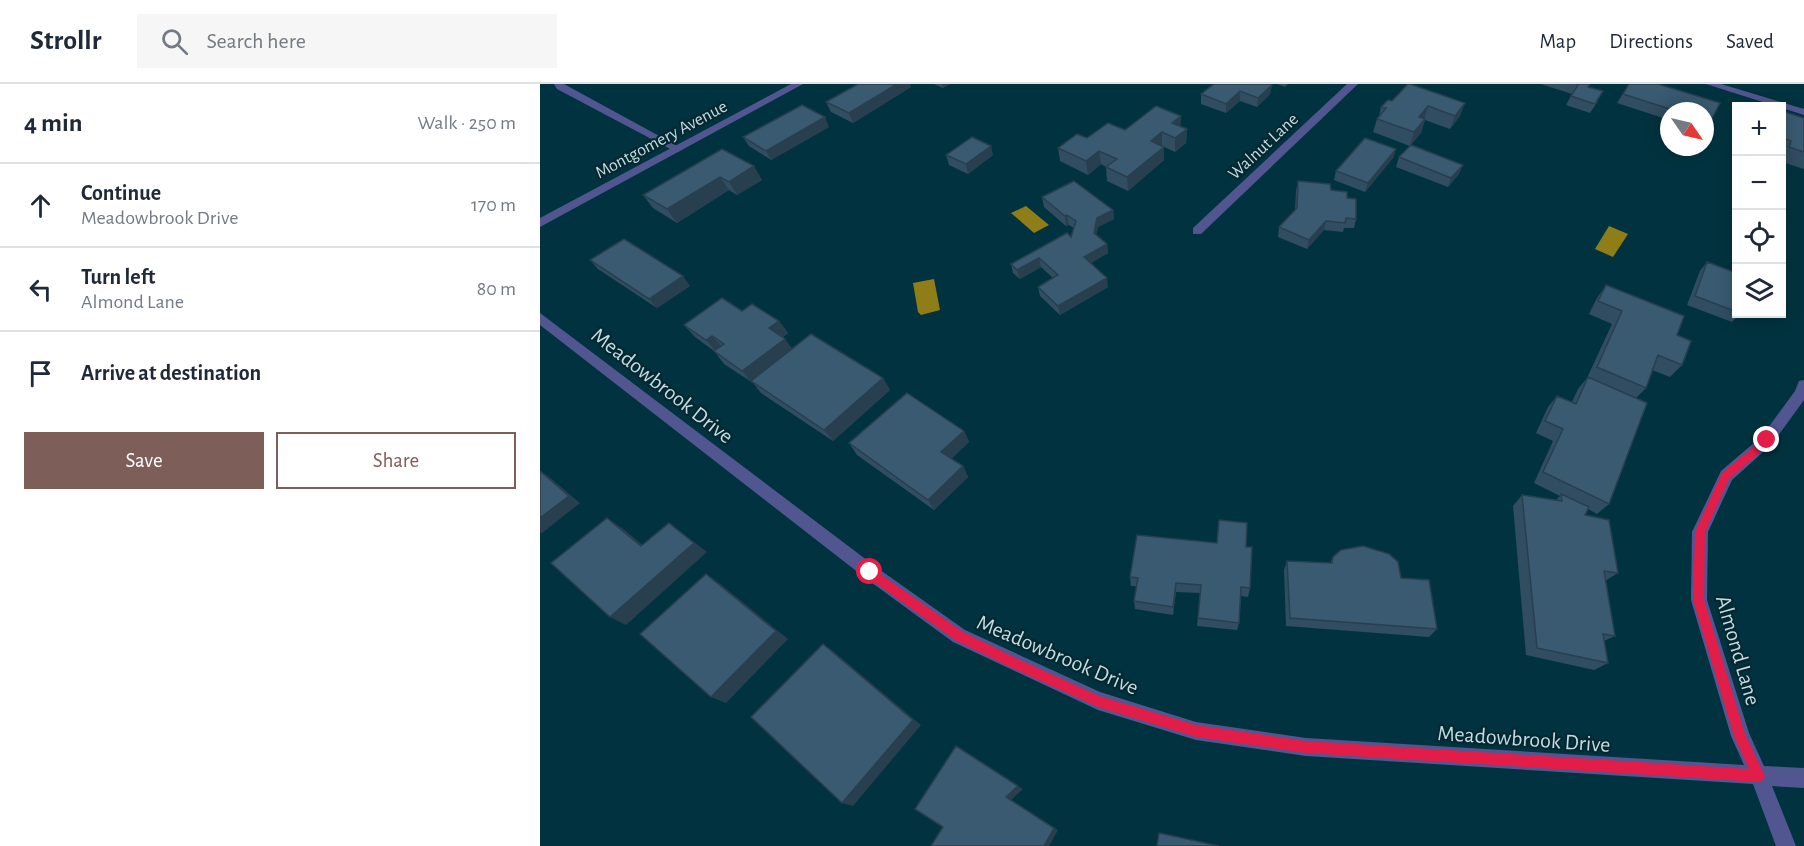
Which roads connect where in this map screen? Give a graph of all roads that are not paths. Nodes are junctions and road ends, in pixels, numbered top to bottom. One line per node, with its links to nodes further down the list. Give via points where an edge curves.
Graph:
1 (559, 84): 6 (street)
2 (798, 84): 6 (street, Montgomery Avenue)
3 (1353, 84): 8 (street, Walnut Lane)
4 (1711, 84): 5 (street)
5 (1804, 112)
6 (678, 149): 7 (street, Montgomery Avenue)
7 (540, 223)
8 (1197, 231)
9 (540, 318): 11 (street, Meadowbrook Drive, via 959,636 1098,701 1196,731 1306,747)
10 (1804, 385): 11 (street, Almond Lane, via 1767,440 1726,476 1700,532 1699,600 1740,736)
11 (1759, 776): 12 (street, Meadowbrook Drive); 13 (street, Almond Lane)
12 (1804, 778)
13 (1786, 846)

